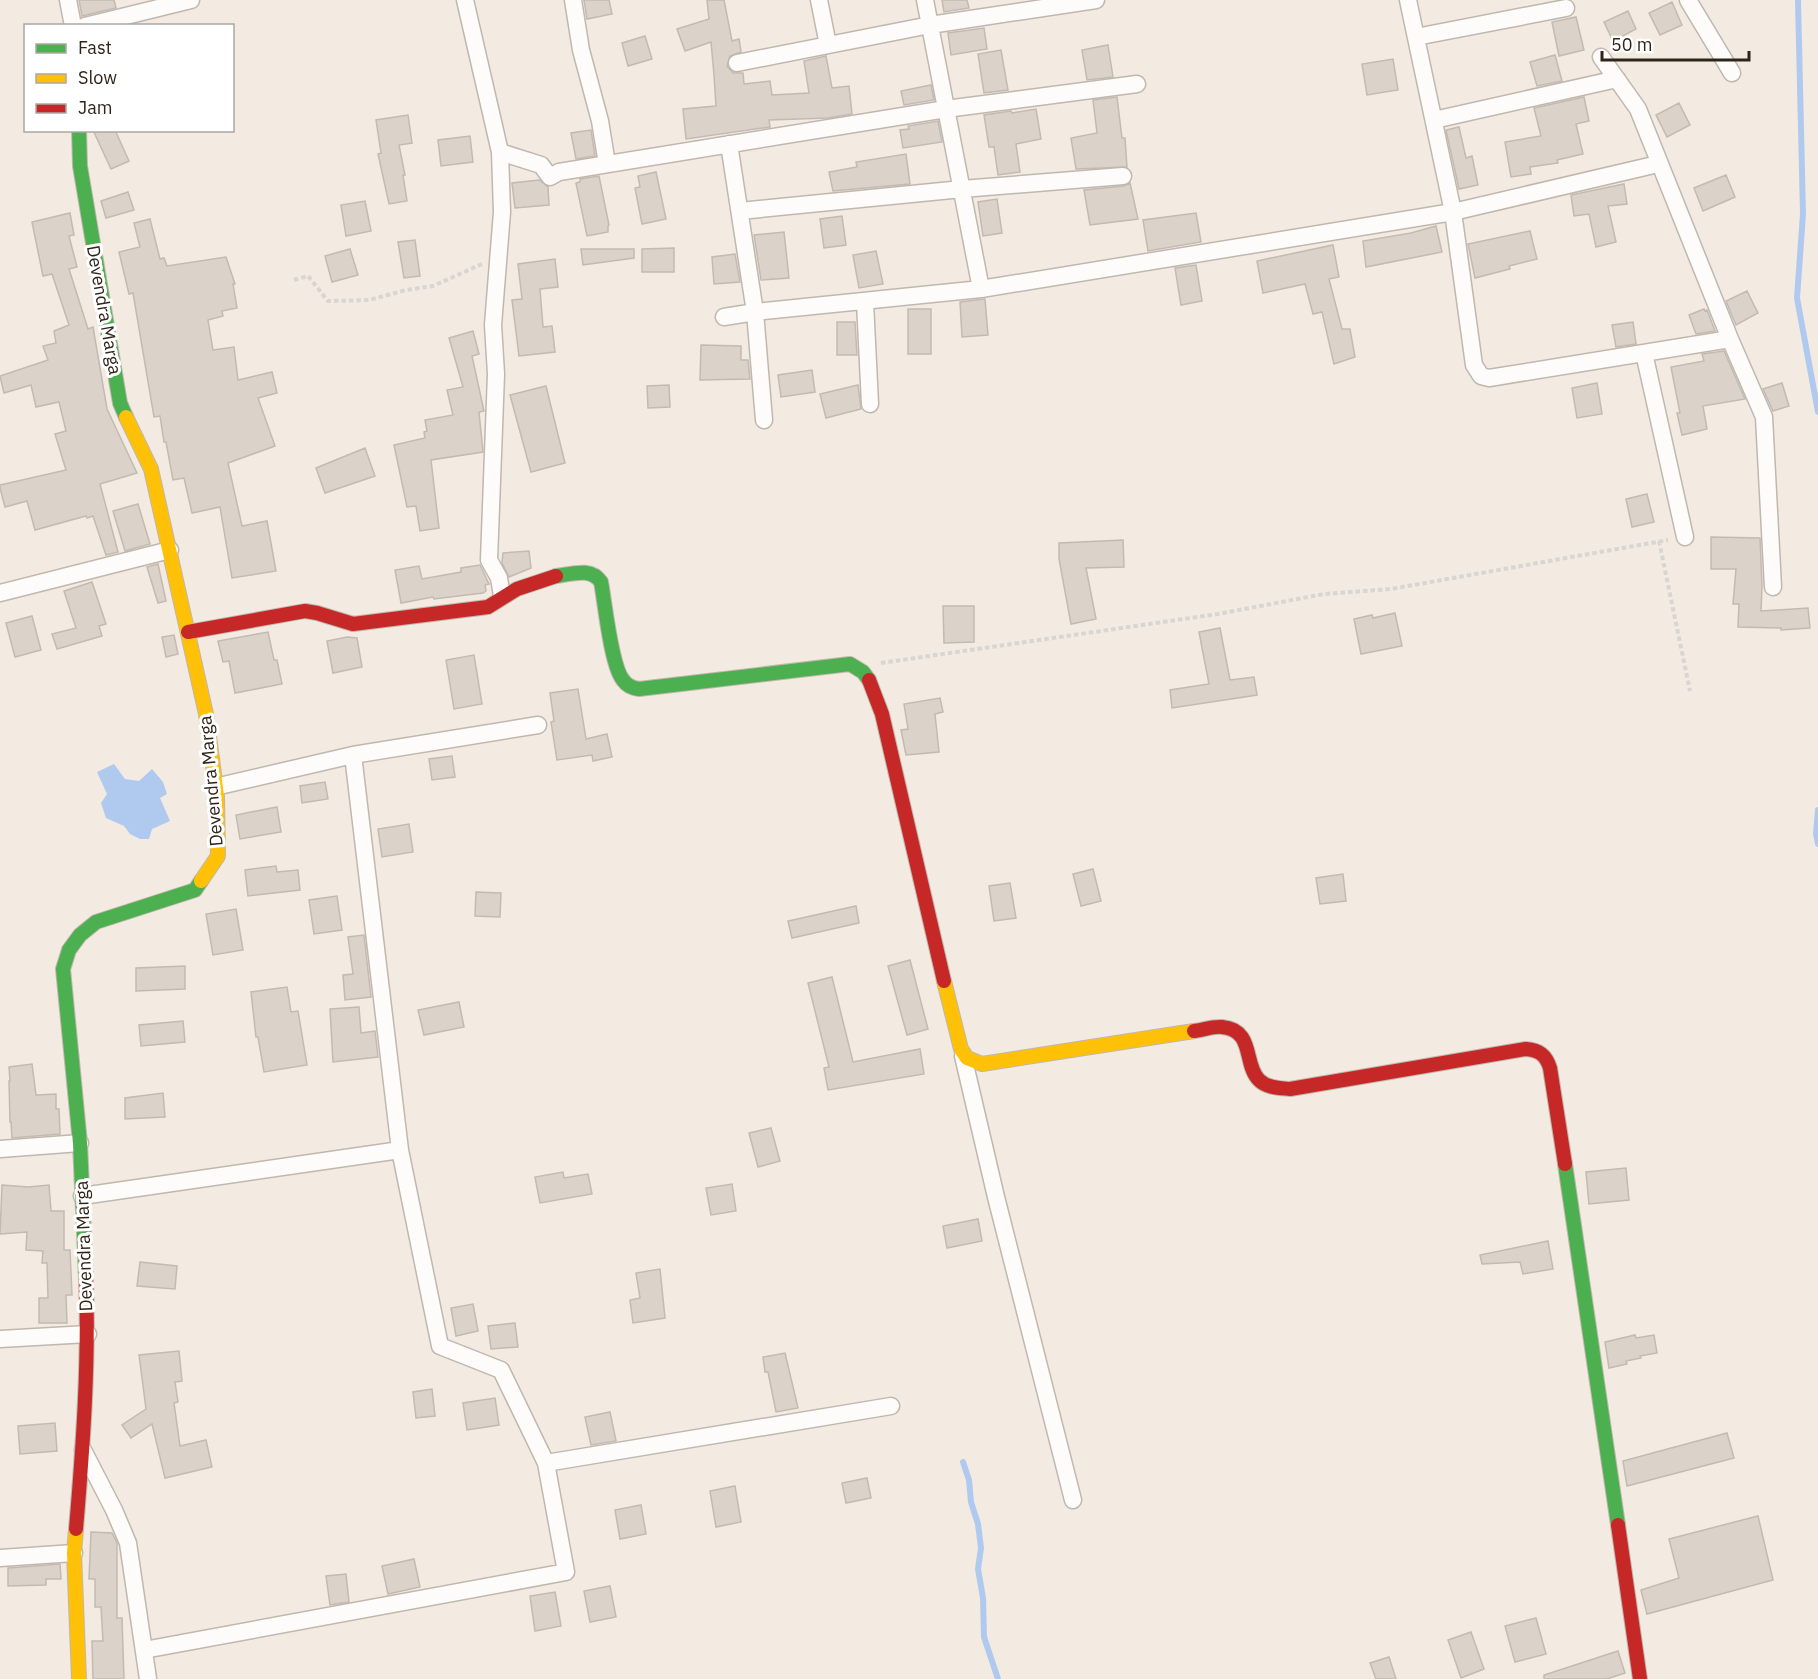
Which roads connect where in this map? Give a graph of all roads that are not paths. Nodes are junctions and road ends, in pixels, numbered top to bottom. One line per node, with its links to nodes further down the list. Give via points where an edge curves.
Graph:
1 (68, 0): 11 (street)
2 (191, 0): 12 (street)
3 (465, 0): 25 (street)
4 (573, 0): 26 (street)
5 (819, 0): 15 (street)
6 (925, 0): 13 (street)
7 (1096, 0): 13 (street)
8 (1408, 0): 14 (street)
9 (1688, 0): 18 (street)
10 (1566, 8): 14 (street)
11 (73, 24)
12 (93, 24)
13 (930, 25): 15 (street); 21 (street)
14 (1416, 37): 22 (street)
15 (828, 45): 17 (street)
16 (1601, 57): 19 (street)
17 (736, 63)
18 (1732, 73)
19 (1617, 80): 22 (street); 27 (street, via 1638,109)
20 (1137, 84): 21 (street)
21 (946, 109): 24 (street); 29 (street)
22 (1434, 120): 31 (street)
23 (79, 132): 41 (street, Devendra Marga, via 80,166 120,403 151,469)
24 (729, 144): 26 (street); 30 (street)
25 (500, 152): 26 (street, via 541,165 550,177); 44 (street, via 502,212 493,325 496,374 489,560 499,578)
26 (607, 164)
27 (1659, 164): 31 (street); 36 (street)
28 (1123, 176): 29 (street)
29 (962, 189): 30 (street); 32 (street)
30 (740, 211): 34 (street)
31 (1453, 212): 32 (street); 37 (street, via 1474,365 1482,376)
32 (981, 289): 33 (street)
33 (865, 302): 34 (street); 38 (street)
34 (755, 312): 35 (street); 39 (street)
35 (724, 318)
36 (1730, 339): 37 (street); 42 (street, via 1764,417)
37 (1644, 353): 40 (street)
38 (870, 404)
39 (764, 420)
40 (1685, 537)
41 (170, 550): 43 (street); 45 (street, Devendra Marga)
42 (1773, 588)
43 (0, 593)
44 (501, 596): 45 (street, via 488,607 353,624 318,611 305,611); 49 (street, via 548,577 595,574 604,594 616,667 630,687 639,689 857,666 871,684 882,714)
45 (188, 632): 48 (street, Devendra Marga, via 206,714)
46 (538, 725): 47 (street)
47 (353, 755): 48 (street); 52 (street)
48 (215, 787): 50 (street, Devendra Marga, via 218,856 195,890 96,922 80,934 69,950 63,969)
49 (963, 1056): 59 (street); 65 (street, via 982,1064 1222,1027 1240,1034 1254,1073 1274,1090 1526,1049 1544,1054 1554,1090)
50 (80, 1143): 51 (street); 53 (street, Devendra Marga)
51 (0, 1149)
52 (400, 1150): 53 (street); 58 (street, via 440,1347 501,1370)
53 (82, 1196): 54 (street, Devendra Marga)
54 (88, 1334): 55 (street); 57 (street, Devendra Marga)
55 (0, 1339)
56 (891, 1406): 58 (street)
57 (83, 1449): 60 (street, Devendra Marga); 62 (street, via 128,1543)
58 (546, 1463): 62 (street, via 566,1572)
59 (1073, 1500)
60 (74, 1553): 61 (street); 63 (street, Devendra Marga)
61 (0, 1558)
62 (144, 1650): 64 (street)
63 (79, 1679)
64 (148, 1679)
65 (1640, 1679)

